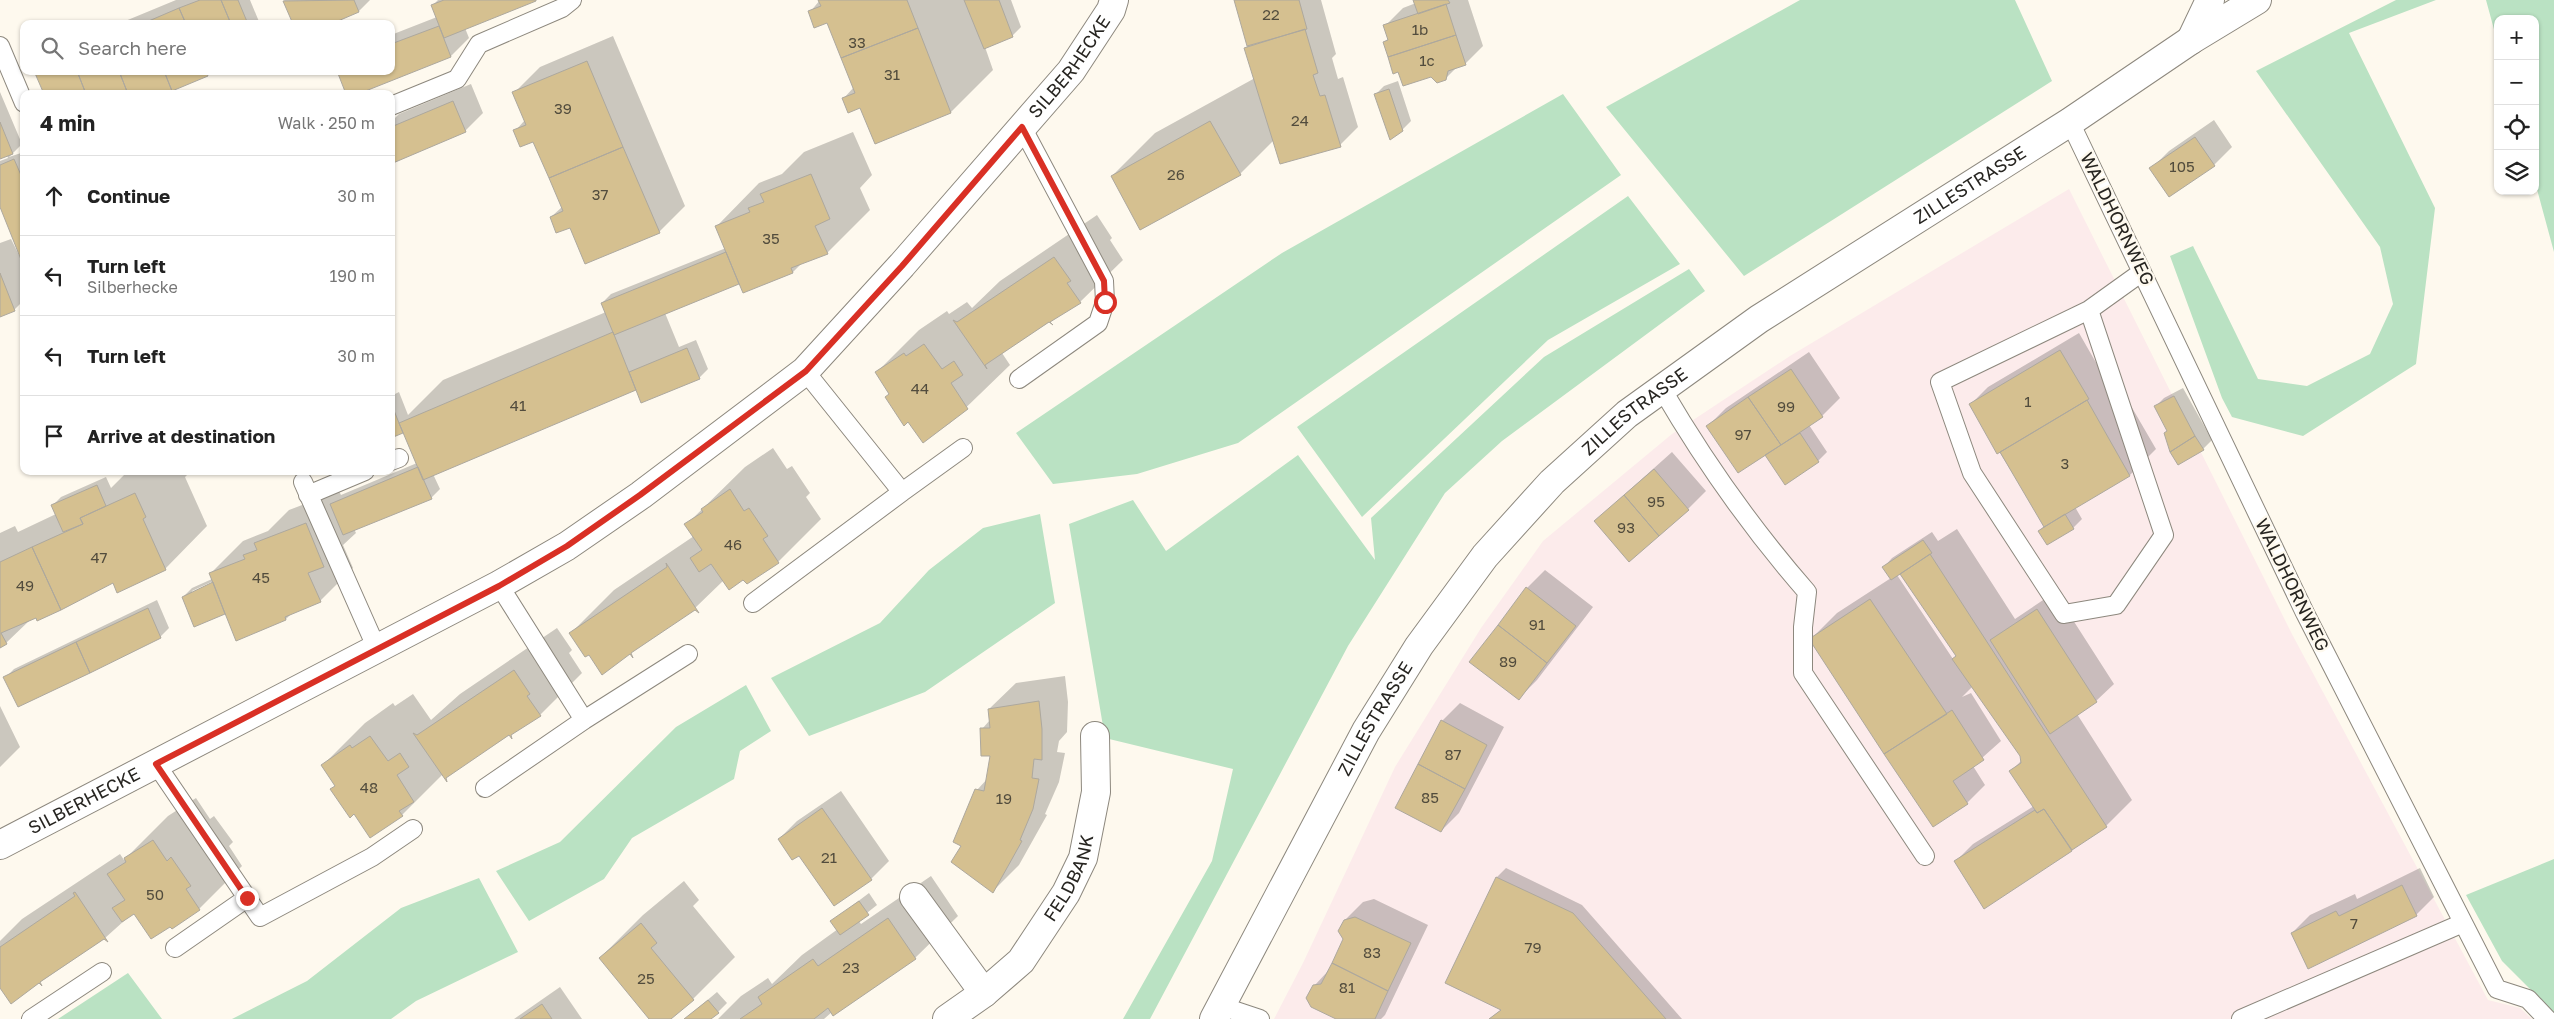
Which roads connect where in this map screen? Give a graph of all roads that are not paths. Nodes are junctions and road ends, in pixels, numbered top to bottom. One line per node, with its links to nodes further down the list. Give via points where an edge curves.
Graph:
1 (572, 0): 8 (lane, via 562,8 480,44 457,79)
2 (1114, 0): 10 (street, SILBERHECKE, via 1111,10 1070,71)
3 (2210, 0): 5 (street)
4 (2257, 0): 5 (street, ZILLESTRASSE)
5 (2191, 40): 9 (street, ZILLESTRASSE)
6 (0, 46): 7 (lane)
7 (20, 94)
8 (395, 104)
9 (2070, 122): 11 (lane, WALDHORNWEG); 15 (street, ZILLESTRASSE, via 1759,319)
10 (1022, 127): 13 (street, SILBERHECKE); 14 (lane, via 1104,281 1105,302 1098,322)
11 (2142, 272): 12 (lane); 32 (lane, WALDHORNWEG, via 2305,613)
12 (2090, 310): 12 (lane, via 2164,535 2116,605 2064,614 1972,473 1940,382)
13 (806, 371): 18 (lane); 19 (street, SILBERHECKE, via 640,495 567,546)
14 (1019, 379)
15 (1662, 389): 29 (lane, via 1734,503 1807,592 1803,672); 36 (street, ZILLESTRASSE, via 1627,414 1552,482 1485,556 1419,646 1366,732)
16 (963, 448): 18 (lane)
17 (351, 475): 21 (lane, via 305,488)
18 (902, 492): 20 (lane)
19 (499, 586): 21 (street, SILBERHECKE); 23 (lane)
20 (753, 602)
21 (377, 649): 25 (street, SILBERHECKE)
22 (688, 654): 23 (lane)
23 (584, 720): 26 (lane)
24 (1095, 736): 35 (street, FELDBANK, via 1096,792 1082,858 1066,893 1021,961)
25 (156, 764): 28 (street, SILBERHECKE); 31 (lane)
26 (485, 788)
27 (413, 829): 31 (lane, via 372,856 260,917)
28 (0, 845)
29 (1924, 856)
30 (914, 897): 35 (street)
31 (247, 898): 33 (lane)
32 (2463, 923): 40 (lane); 41 (lane, WALDHORNWEG, via 2497,989 2528,999)
33 (175, 948)
34 (102, 972): 37 (lane)
35 (984, 993): 38 (street, FELDBANK)
36 (1217, 1012): 39 (lane)
37 (31, 1019)
38 (947, 1019)
39 (1260, 1019)
40 (2241, 1019)
41 (2547, 1019)

